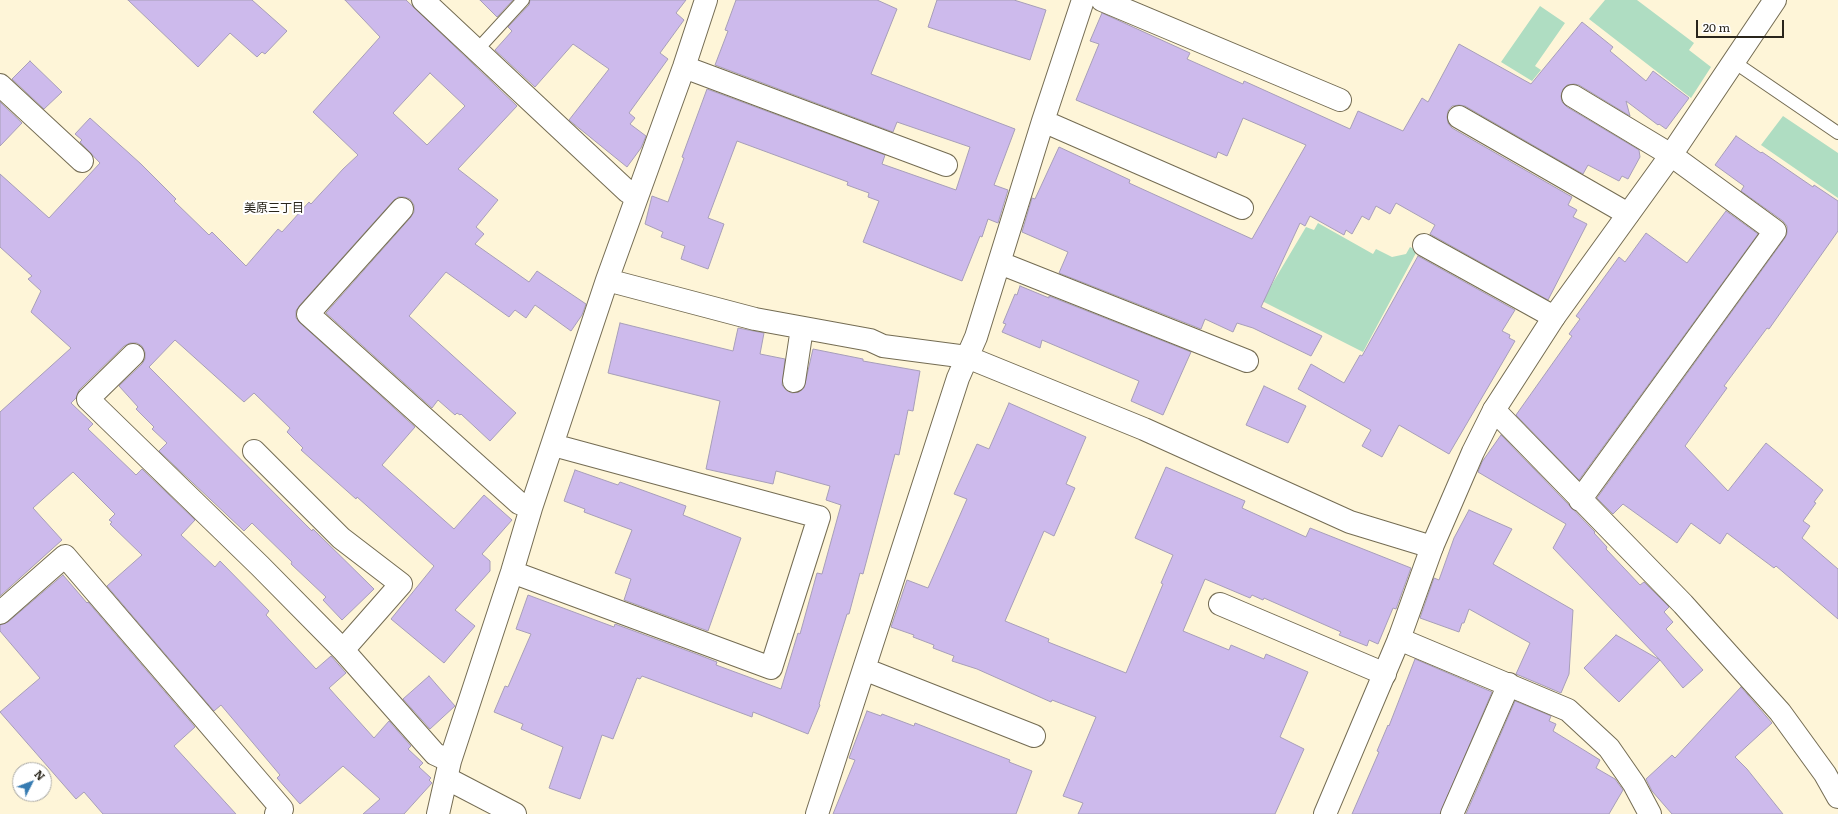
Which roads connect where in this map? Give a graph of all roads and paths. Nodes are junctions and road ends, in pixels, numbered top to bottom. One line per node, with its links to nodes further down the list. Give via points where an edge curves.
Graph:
1 (423, 0): 7 (street)
2 (523, 0): 7 (lane)
3 (706, 0): 9 (street)
4 (1083, 0): 14 (street)
5 (1102, 0): 12 (street)
6 (1775, 0): 8 (street)
7 (477, 50): 19 (street)
8 (1734, 62): 15 (lane); 16 (street)
9 (684, 67): 18 (street); 19 (street)
10 (0, 85): 17 (street)
11 (1573, 96): 16 (street)
12 (1340, 100)
13 (1458, 117): 22 (street)
14 (1043, 121): 20 (street); 24 (street)
15 (1838, 133)
16 (1671, 155): 22 (street); 35 (street, via 1775,231)
17 (82, 161)
18 (946, 165)
19 (636, 197): 25 (street)
20 (1242, 208)
21 (402, 209): 36 (street, via 308,314 519,503)
22 (1628, 214): 26 (street)
23 (1424, 245): 26 (street)
24 (1000, 263): 29 (street); 30 (street)
25 (607, 280): 27 (street, via 755,319); 33 (street)
26 (1554, 318): 32 (street)
27 (802, 328): 29 (street, via 870,340 883,346); 31 (street)
28 (133, 356): 42 (street, via 88,399)
29 (967, 357): 37 (street, via 1138,427 1350,522); 43 (street)
30 (1247, 361)
31 (794, 381)
32 (1494, 410): 35 (street); 37 (street)
33 (553, 446): 36 (street); 38 (street, via 819,517 771,668)
34 (254, 450): 42 (street, via 341,538 401,584)
35 (1580, 500): 48 (street, via 1683,604 1780,712 1825,774)
36 (531, 508): 38 (street)
37 (1432, 547): 41 (street)
38 (512, 572): 47 (street)
39 (1220, 604): 44 (street)
40 (0, 613): 49 (street, via 65,556 282,809)
41 (1399, 638): 44 (street); 45 (street)
42 (343, 650): 47 (street)
43 (864, 669): 46 (street); 52 (street)
44 (1385, 674): 53 (street)
45 (1509, 684): 54 (street); 55 (street, via 1568,710 1609,748 1634,784)
46 (1034, 736)
47 (448, 769): 50 (street); 51 (street)
48 (1838, 797)
49 (276, 814)
50 (438, 814)
51 (515, 814)
52 (817, 814)
53 (1325, 814)
54 (1452, 814)
55 (1650, 814)

